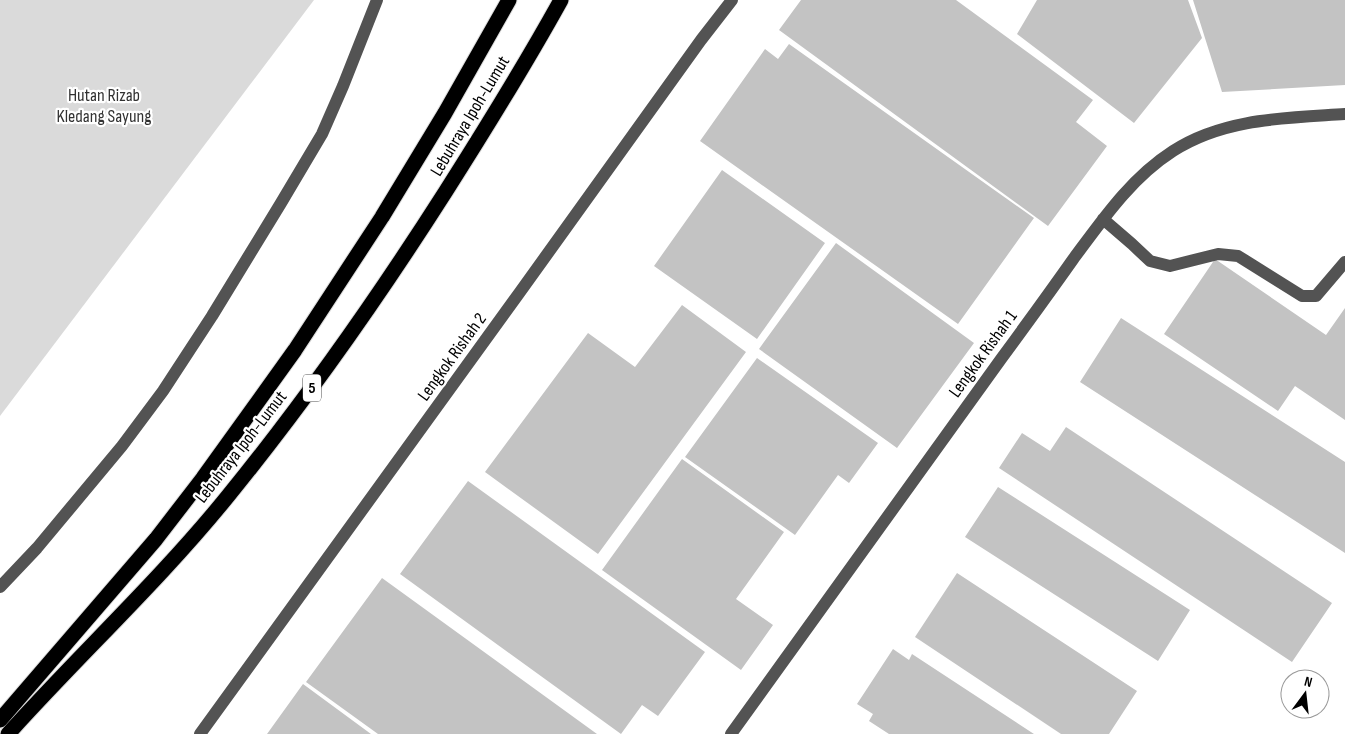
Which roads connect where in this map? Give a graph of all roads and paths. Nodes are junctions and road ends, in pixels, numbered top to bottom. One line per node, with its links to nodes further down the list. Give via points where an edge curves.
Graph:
1 (377, 0): 8 (street, via 322,134 207,323 122,446)
2 (508, 0): 9 (highway, Lebuhraya Ipoh-Lumut / 5, via 446,113 296,350 156,539)
3 (561, 0): 10 (highway, Lebuhraya Ipoh-Lumut / 5, via 481,136 325,371 215,511)
4 (732, 0): 11 (street, Lengkok Rishah 2)
5 (1345, 114): 6 (street, Lengkok Rishah 1, via 1267,120 1229,126 1200,136 1149,169)
6 (1103, 218): 7 (street, via 1150,261 1170,266 1218,254 1238,256 1302,296 1316,296); 12 (street, Lengkok Rishah 1)
7 (1345, 262)
8 (0, 587)
9 (0, 720)
10 (8, 734)
11 (200, 734)
12 (731, 734)

